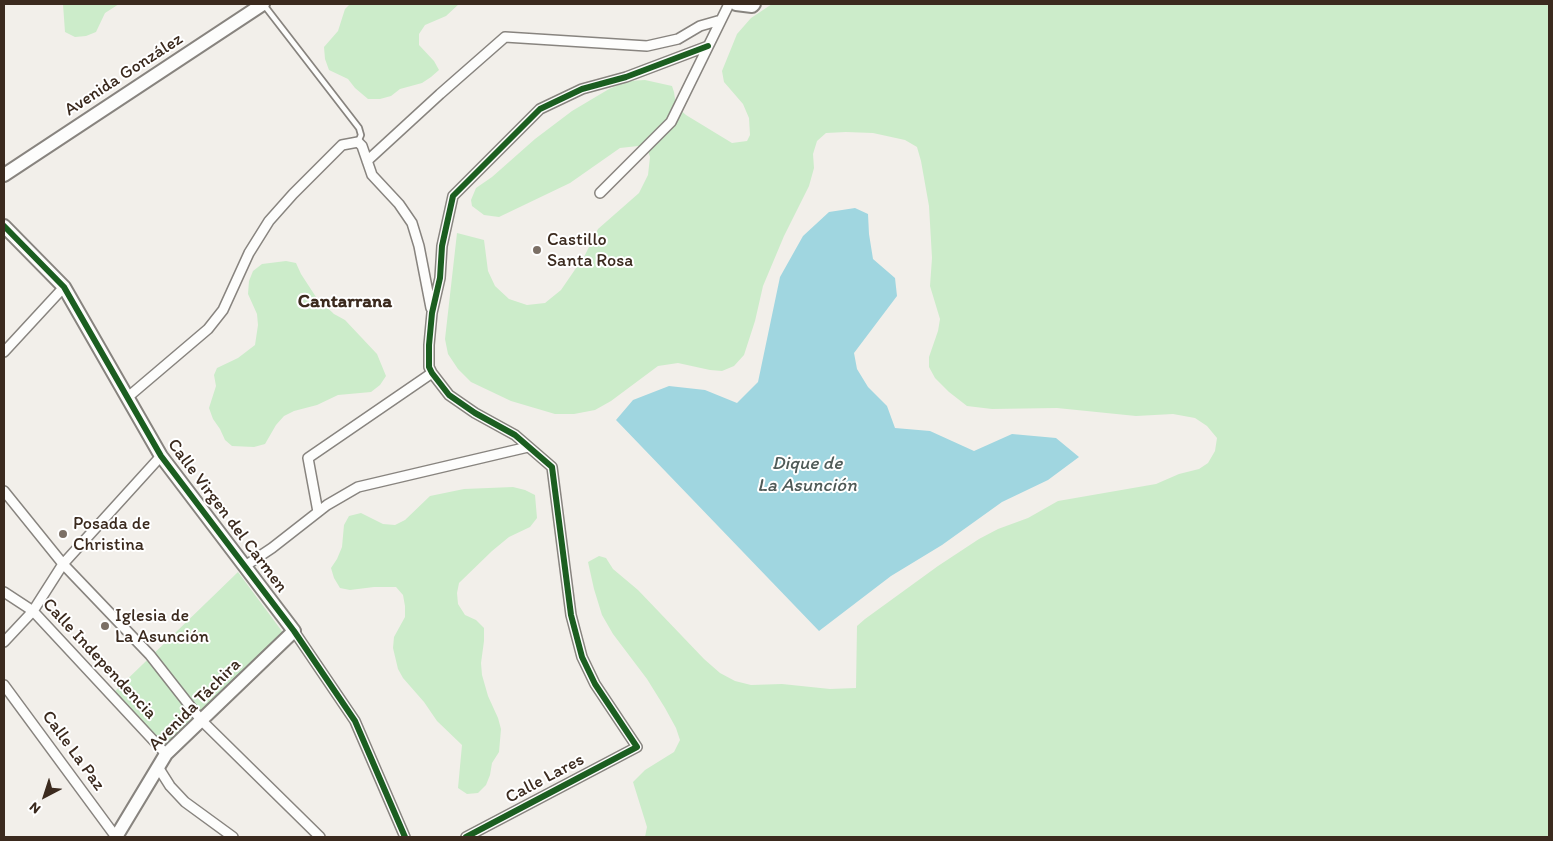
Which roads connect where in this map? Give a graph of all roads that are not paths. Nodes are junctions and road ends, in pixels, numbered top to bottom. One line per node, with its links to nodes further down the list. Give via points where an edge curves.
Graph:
1 (263, 4): 7 (lane, via 358,128 361,136); 9 (street, Avenida González)
2 (729, 4): 5 (street)
3 (736, 4): 4 (street)
4 (754, 4)
5 (721, 20): 6 (street); 8 (street, via 700,26 678,39 647,46 505,37)
6 (708, 46): 10 (street, via 671,122); 13 (street, via 626,77 582,89 540,109 453,196)
7 (358, 142): 8 (street); 16 (street, via 342,145 269,221 249,254 223,310 208,329)
8 (367, 161): 13 (street, via 372,175 412,223 420,246)
9 (4, 174)
10 (600, 193)
11 (4, 226): 12 (street, Calle Virgen del Carmen)
12 (64, 287): 14 (street); 16 (street, Calle Virgen del Carmen)
13 (432, 313): 15 (street, via 429,367)
14 (4, 352)
15 (432, 373): 17 (street, via 449,395); 20 (street, via 308,458)
16 (128, 397): 18 (street, Calle Virgen del Carmen)
17 (528, 447): 20 (street, via 358,487); 35 (street, Calle Lares, via 552,467 571,615 582,657 595,684 637,747)
18 (161, 456): 21 (street); 22 (street, Calle Virgen del Carmen)
19 (4, 491): 21 (street)
20 (318, 512): 22 (street)
21 (63, 564): 24 (street); 28 (street, via 150,655)
22 (245, 566): 25 (street, Calle Virgen del Carmen)
23 (4, 592): 24 (street, Calle Independencia)
24 (33, 611): 26 (street); 29 (street, Calle Independencia)
25 (294, 631): 28 (street, Avenida Táchira); 34 (street, Calle Virgen del Carmen, via 354,721)
26 (4, 642)
27 (4, 685): 31 (street, Calle La Paz)
28 (201, 720): 29 (street, Avenida Táchira); 33 (street)
29 (166, 754): 30 (street, Avenida Táchira)
30 (158, 767): 31 (street, Avenida Táchira); 32 (street, via 184,802)
31 (116, 837)
32 (233, 837)
33 (320, 837)
34 (405, 837)
35 (466, 837)

